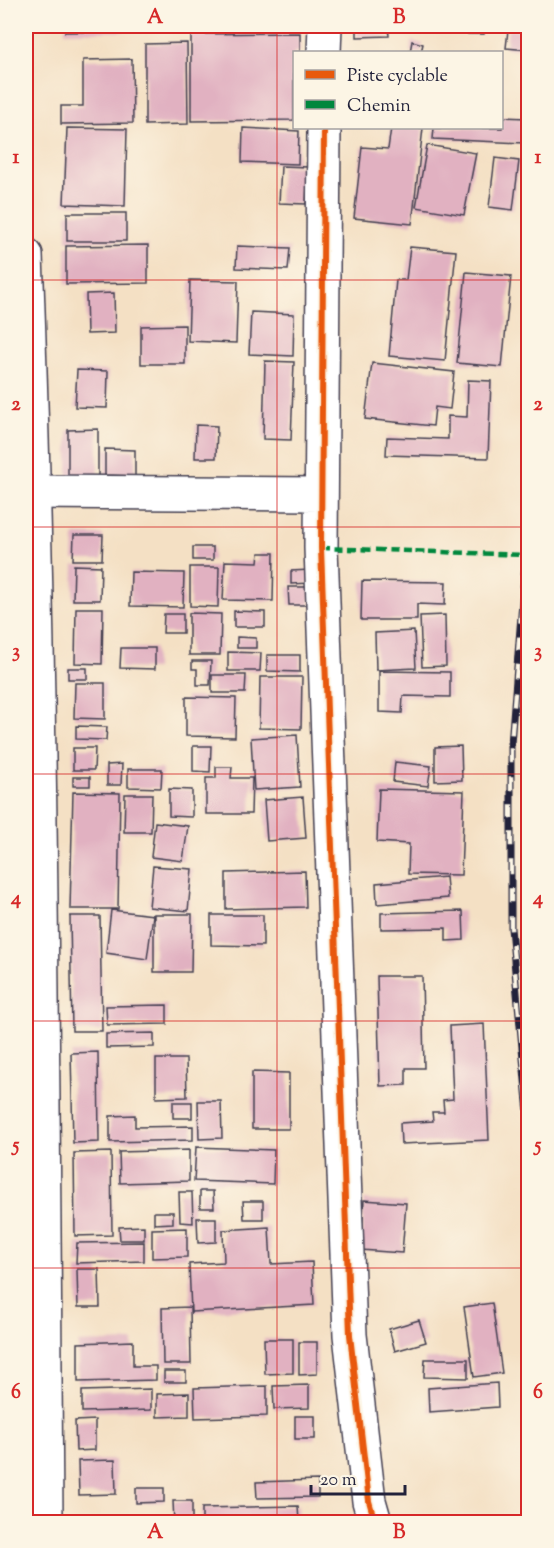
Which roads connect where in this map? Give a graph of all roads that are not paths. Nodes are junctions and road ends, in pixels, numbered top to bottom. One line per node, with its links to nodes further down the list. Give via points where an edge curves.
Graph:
1 (325, 26): 2 (street)
2 (324, 51)
3 (324, 129): 6 (street)
4 (26, 255): 5 (street)
5 (30, 492): 6 (street); 7 (street)
6 (320, 494): 9 (street, via 350,1335 369,1501)
7 (35, 1060): 8 (street)
8 (46, 1522)
9 (375, 1522)

